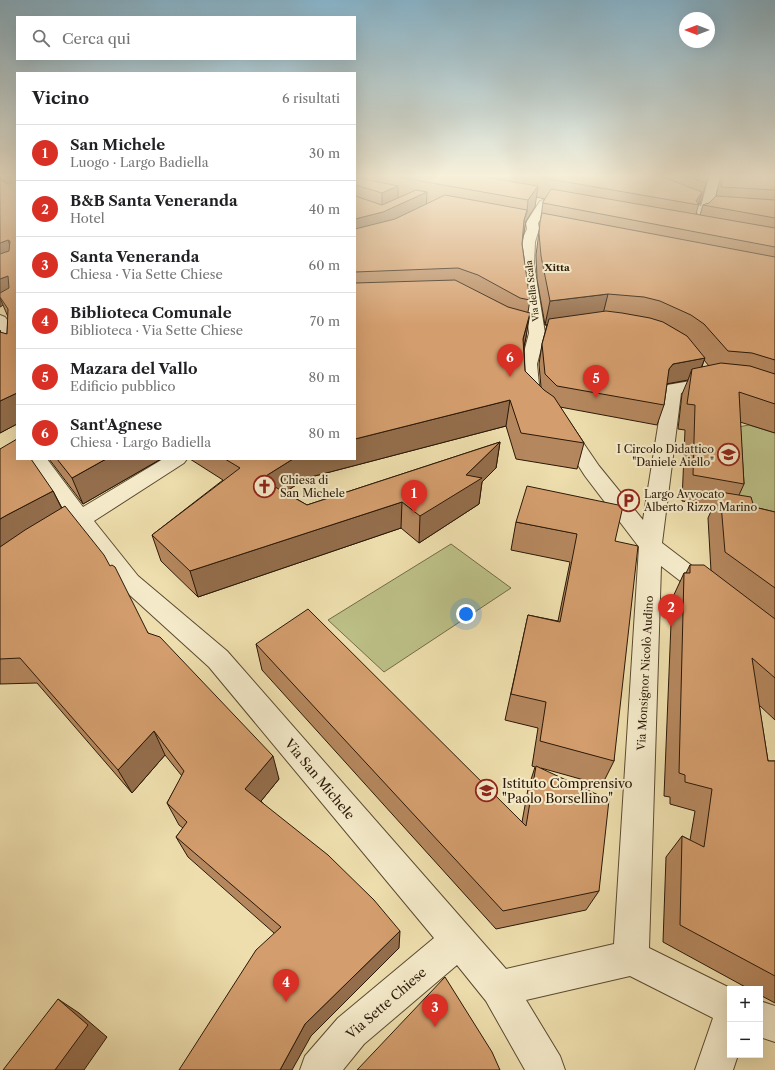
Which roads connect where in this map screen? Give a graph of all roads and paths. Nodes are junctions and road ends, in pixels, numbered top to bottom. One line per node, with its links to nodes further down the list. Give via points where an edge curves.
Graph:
1 (523, 227): 3 (street)
2 (694, 227): 5 (street, via 691,231)
3 (533, 229): 4 (street); 13 (street, Via della Scala, via 528,242 527,265 538,332 529,364 531,396 554,416 592,471)
4 (548, 232)
5 (706, 234)
6 (0, 320): 7 (street)
7 (16, 344)
8 (734, 384): 13 (street, Via Monsignor Nicolò Audino, via 708,376 673,389)
9 (38, 460): 11 (street, Via San Michele)
10 (175, 460): 11 (street)
11 (81, 520): 12 (street); 15 (street, Via San Michele, via 130,582 218,659)
12 (49, 538)
13 (650, 546): 14 (street); 16 (street, Via Monsignor Nicolò Audino)
14 (725, 604)
15 (458, 941): 17 (street, Via San Michele); 20 (street, Via Sette Chiese, via 351,1031)
16 (632, 958): 17 (street); 18 (street)
17 (499, 988): 21 (street, Via San Michele)
18 (727, 1006)
19 (729, 1022): 22 (street)
20 (319, 1070)
21 (546, 1070)
22 (714, 1070)

